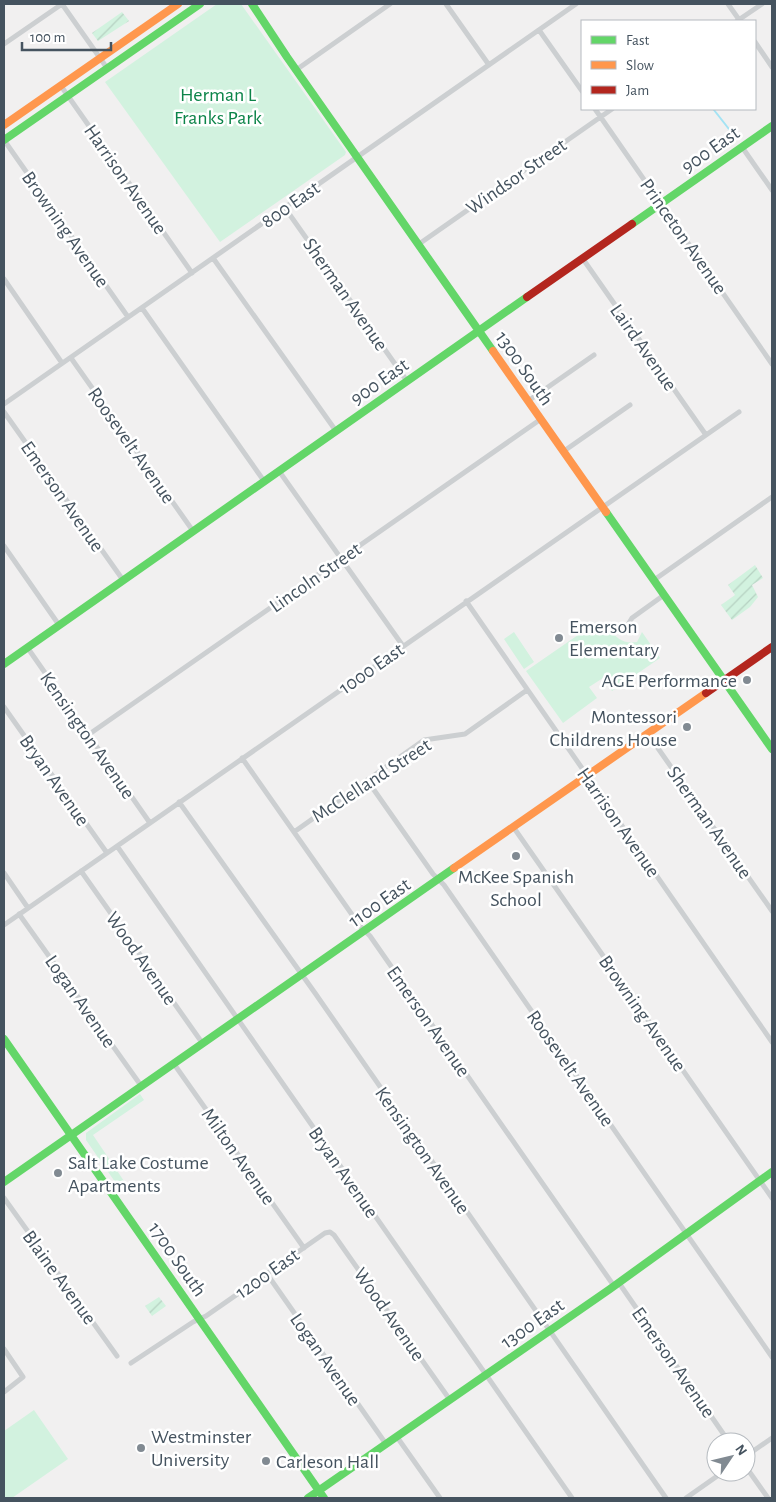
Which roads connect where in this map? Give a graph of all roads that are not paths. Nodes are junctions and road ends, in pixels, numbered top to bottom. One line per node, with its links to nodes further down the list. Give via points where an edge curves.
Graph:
1 (62, 4): 15 (street); 16 (street)
2 (178, 4): 16 (street)
3 (200, 4): 19 (street)
4 (252, 4): 20 (street, 1300 South)
5 (390, 4): 20 (street)
6 (446, 4): 17 (street)
7 (576, 4): 10 (street, 800 East)
8 (728, 4): 11 (street)
9 (762, 4): 12 (street)
10 (570, 6): 13 (street, 800 East)
11 (738, 20)
12 (740, 20)
13 (539, 30): 17 (street, 800 East); 22 (street)
14 (756, 43): 18 (street)
15 (4, 44)
16 (100, 58): 19 (street); 21 (street)
17 (489, 65): 31 (street, 800 East)
18 (772, 67)
19 (107, 68): 23 (street)
20 (296, 70): 31 (street, 1300 South)
21 (60, 86): 23 (street, Harrison Avenue); 27 (street)
22 (581, 90)
23 (68, 96): 29 (street); 38 (street, Harrison Avenue)
24 (596, 110): 26 (street, Princeton Avenue)
25 (611, 110): 26 (street, Windsor Street)
26 (601, 117): 33 (street, Princeton Avenue); 35 (street, Windsor Street)
27 (4, 125)
28 (772, 126): 30 (street, 900 East)
29 (4, 140): 41 (street, Browning Avenue)
30 (742, 147): 32 (street); 33 (street, 900 East)
31 (358, 157): 34 (street, 800 East); 35 (street, 1300 South)
32 (772, 190)
33 (661, 204): 37 (street, 900 East); 46 (street, Princeton Avenue)
34 (285, 208): 36 (street, 800 East); 47 (street, Sherman Avenue)
35 (419, 244): 42 (street, 1300 South)
36 (213, 258): 38 (street, 800 East); 54 (street)
37 (583, 259): 42 (street, 900 East); 55 (street, Laird Avenue)
38 (192, 273): 40 (street, 800 East)
39 (4, 279): 45 (street)
40 (142, 308): 41 (street, 800 East); 58 (street)
41 (128, 317): 44 (street, 800 East)
42 (479, 331): 47 (street, 900 East); 48 (street, 1300 South)
43 (594, 355): 48 (street)
44 (71, 358): 45 (street, 800 East); 61 (street, Roosevelt Avenue)
45 (62, 364): 49 (street, 800 East)
46 (772, 364)
47 (407, 382): 54 (street, 900 East)
48 (528, 401): 53 (street, 1300 South)
49 (4, 404)
50 (630, 405): 56 (street)
51 (4, 412): 64 (street, Emerson Avenue)
52 (738, 412): 55 (street, 1000 East)
53 (541, 420): 56 (street, 1300 South); 63 (street, Lincoln Street)
54 (336, 432): 57 (street, 900 East)
55 (706, 435): 60 (street, 1000 East)
56 (564, 451): 60 (street, 1300 South)
57 (279, 471): 58 (street, 900 East); 63 (street)
58 (264, 481): 61 (street, 900 East)
59 (772, 497): 65 (street)
60 (603, 507): 65 (street, 1300 South); 67 (street, 1000 East)
61 (193, 531): 64 (street, 900 East)
62 (4, 546): 68 (street)
63 (341, 559): 70 (street); 78 (street, Lincoln Street)
64 (123, 580): 68 (street, 900 East)
65 (654, 580): 66 (street, 1300 South)
66 (664, 595): 69 (street, via 632,618); 74 (street, 1300 South)
67 (466, 601): 70 (street, 1000 East); 75 (street, Harrison Avenue)
68 (60, 625): 71 (street, 900 East)
69 (626, 628)
70 (403, 646): 80 (street, 1000 East)
71 (27, 647): 73 (street, 900 East); 78 (street, Kensington Avenue)
72 (772, 647): 74 (street, 1100 East)
73 (4, 664)
74 (724, 680): 77 (street, 1100 East); 79 (street, 1300 South)
75 (527, 690): 81 (street, Harrison Avenue); 82 (street, McClelland Street, via 464,734 427,739)
76 (4, 707): 88 (street, Bryan Avenue)
77 (648, 734): 81 (street, 1100 East); 93 (street, Sherman Avenue)
78 (88, 735): 84 (street, Kensington Avenue)
79 (772, 749)
80 (242, 758): 83 (street, 1000 East); 86 (street, Emerson Avenue)
81 (587, 776): 85 (street, 1100 East); 100 (street, Harrison Avenue)
82 (367, 780): 86 (street, McClelland Street); 91 (street, Roosevelt Avenue)
83 (178, 802): 84 (street, 1000 East); 97 (street, Kensington Avenue)
84 (150, 823): 87 (street, 1000 East)
85 (514, 828): 91 (street, 1100 East); 106 (street, Browning Avenue)
86 (294, 832): 96 (street, Emerson Avenue)
87 (117, 846): 88 (street, 1000 East); 98 (street, Bryan Avenue)
88 (107, 853): 89 (street, 1000 East)
89 (81, 871): 92 (street, 1000 East); 101 (street, Wood Avenue)
90 (4, 873): 92 (street)
91 (439, 880): 96 (street, 1100 East); 111 (street, Roosevelt Avenue)
92 (28, 908): 94 (street, 1000 East)
93 (772, 911)
94 (19, 914): 95 (street, 1000 East); 103 (street, Logan Avenue)
95 (4, 926)
96 (365, 931): 97 (street, 1100 East); 114 (street, Emerson Avenue)
97 (301, 976): 98 (street, 1100 East); 116 (street, Kensington Avenue)
98 (238, 1020): 101 (street, 1100 East); 121 (street, Bryan Avenue)
99 (4, 1039): 104 (street, 1700 South)
100 (772, 1042)
101 (203, 1044): 102 (street, 1100 East)
102 (174, 1064): 103 (street, 1100 East); 112 (street, Milton Avenue)
103 (142, 1087): 104 (street, 1100 East)
104 (72, 1135): 107 (street, 1100 East); 115 (street, 1700 South)
105 (772, 1172): 106 (street, 1300 East)
106 (760, 1180): 109 (street, Browning Avenue); 111 (street, 1300 East)
107 (4, 1182)
108 (4, 1198): 118 (street, Blaine Avenue)
109 (772, 1198)
110 (328, 1232): 112 (street, 1200 East); 123 (street, Wood Avenue, via 334,1235)
111 (687, 1234): 114 (street, 1300 East); 119 (street, Roosevelt Avenue)
112 (304, 1248): 113 (street, 1200 East)
113 (267, 1274): 115 (street, 1200 East); 127 (street, Logan Avenue)
114 (616, 1284): 116 (street, 1300 East); 124 (street, Emerson Avenue)
115 (200, 1319): 120 (street, 1200 East); 131 (street, 1700 South)
116 (549, 1331): 121 (street, 1300 East); 136 (street, Kensington Avenue)
117 (4, 1349): 122 (street, via 22,1378)
118 (117, 1356)
119 (772, 1357)
120 (131, 1363)
121 (486, 1375): 123 (street, 1300 East); 135 (street, Bryan Avenue)
122 (4, 1392)
123 (450, 1400): 125 (street, 1300 East)
124 (722, 1432)
125 (397, 1436): 127 (street, 1300 East); 134 (street)
126 (772, 1438): 128 (street)
127 (386, 1444): 131 (street, 1300 East)
128 (756, 1449)
129 (756, 1481): 138 (street)
130 (709, 1482): 137 (street)
131 (319, 1490): 132 (street, 1300 East); 133 (street, 1700 South)
132 (308, 1498)
133 (324, 1498)
134 (440, 1498)
135 (572, 1498)
136 (666, 1498)
137 (686, 1498)
138 (768, 1498)

